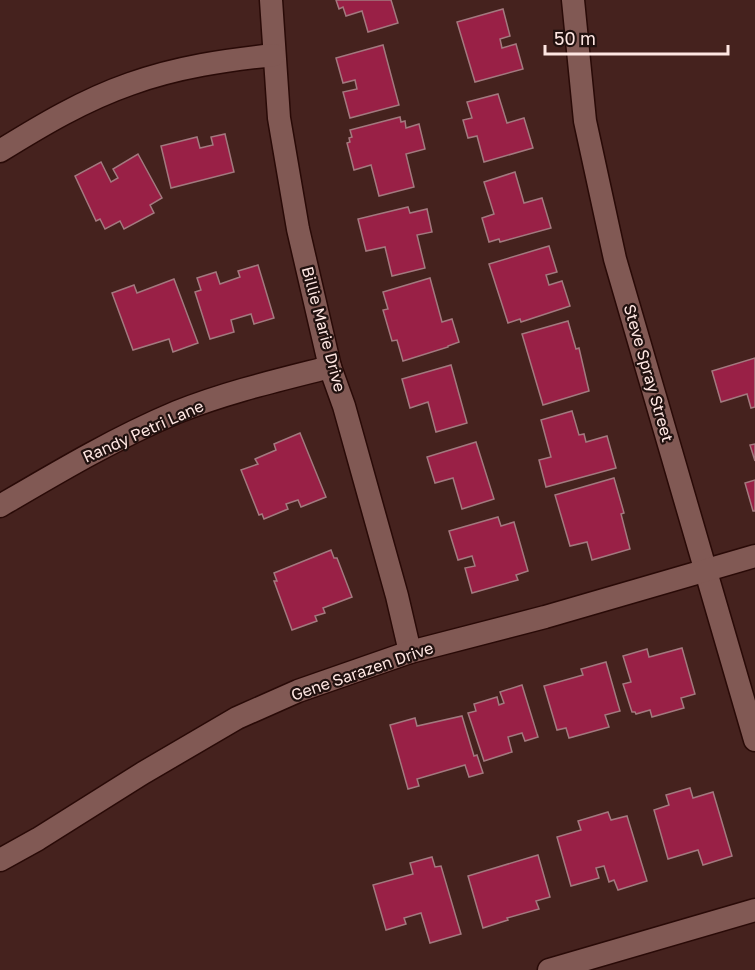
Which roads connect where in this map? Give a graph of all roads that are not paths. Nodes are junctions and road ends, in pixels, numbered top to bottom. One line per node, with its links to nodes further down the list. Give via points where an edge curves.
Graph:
1 (271, 0): 3 (street, Billie Marie Drive)
2 (573, 0): 8 (street, Steve Spray Street, via 585,121 615,259)
3 (274, 55): 4 (street, via 203,65 130,84 47,122); 5 (street, Billie Marie Drive, via 279,118 298,229)
4 (0, 151)
5 (330, 366): 6 (street, Randy Petri Lane, via 177,412 86,455); 9 (street, Billie Marie Drive, via 351,429)
6 (0, 506)
7 (755, 556): 8 (street, Gene Sarazen Drive)
8 (705, 570): 9 (street, Gene Sarazen Drive); 10 (street, Steve Spray Street)
9 (410, 652): 11 (street, Gene Sarazen Drive, via 298,691 237,718)
10 (755, 740)
11 (0, 860)
12 (755, 910): 13 (street)
13 (549, 970)

